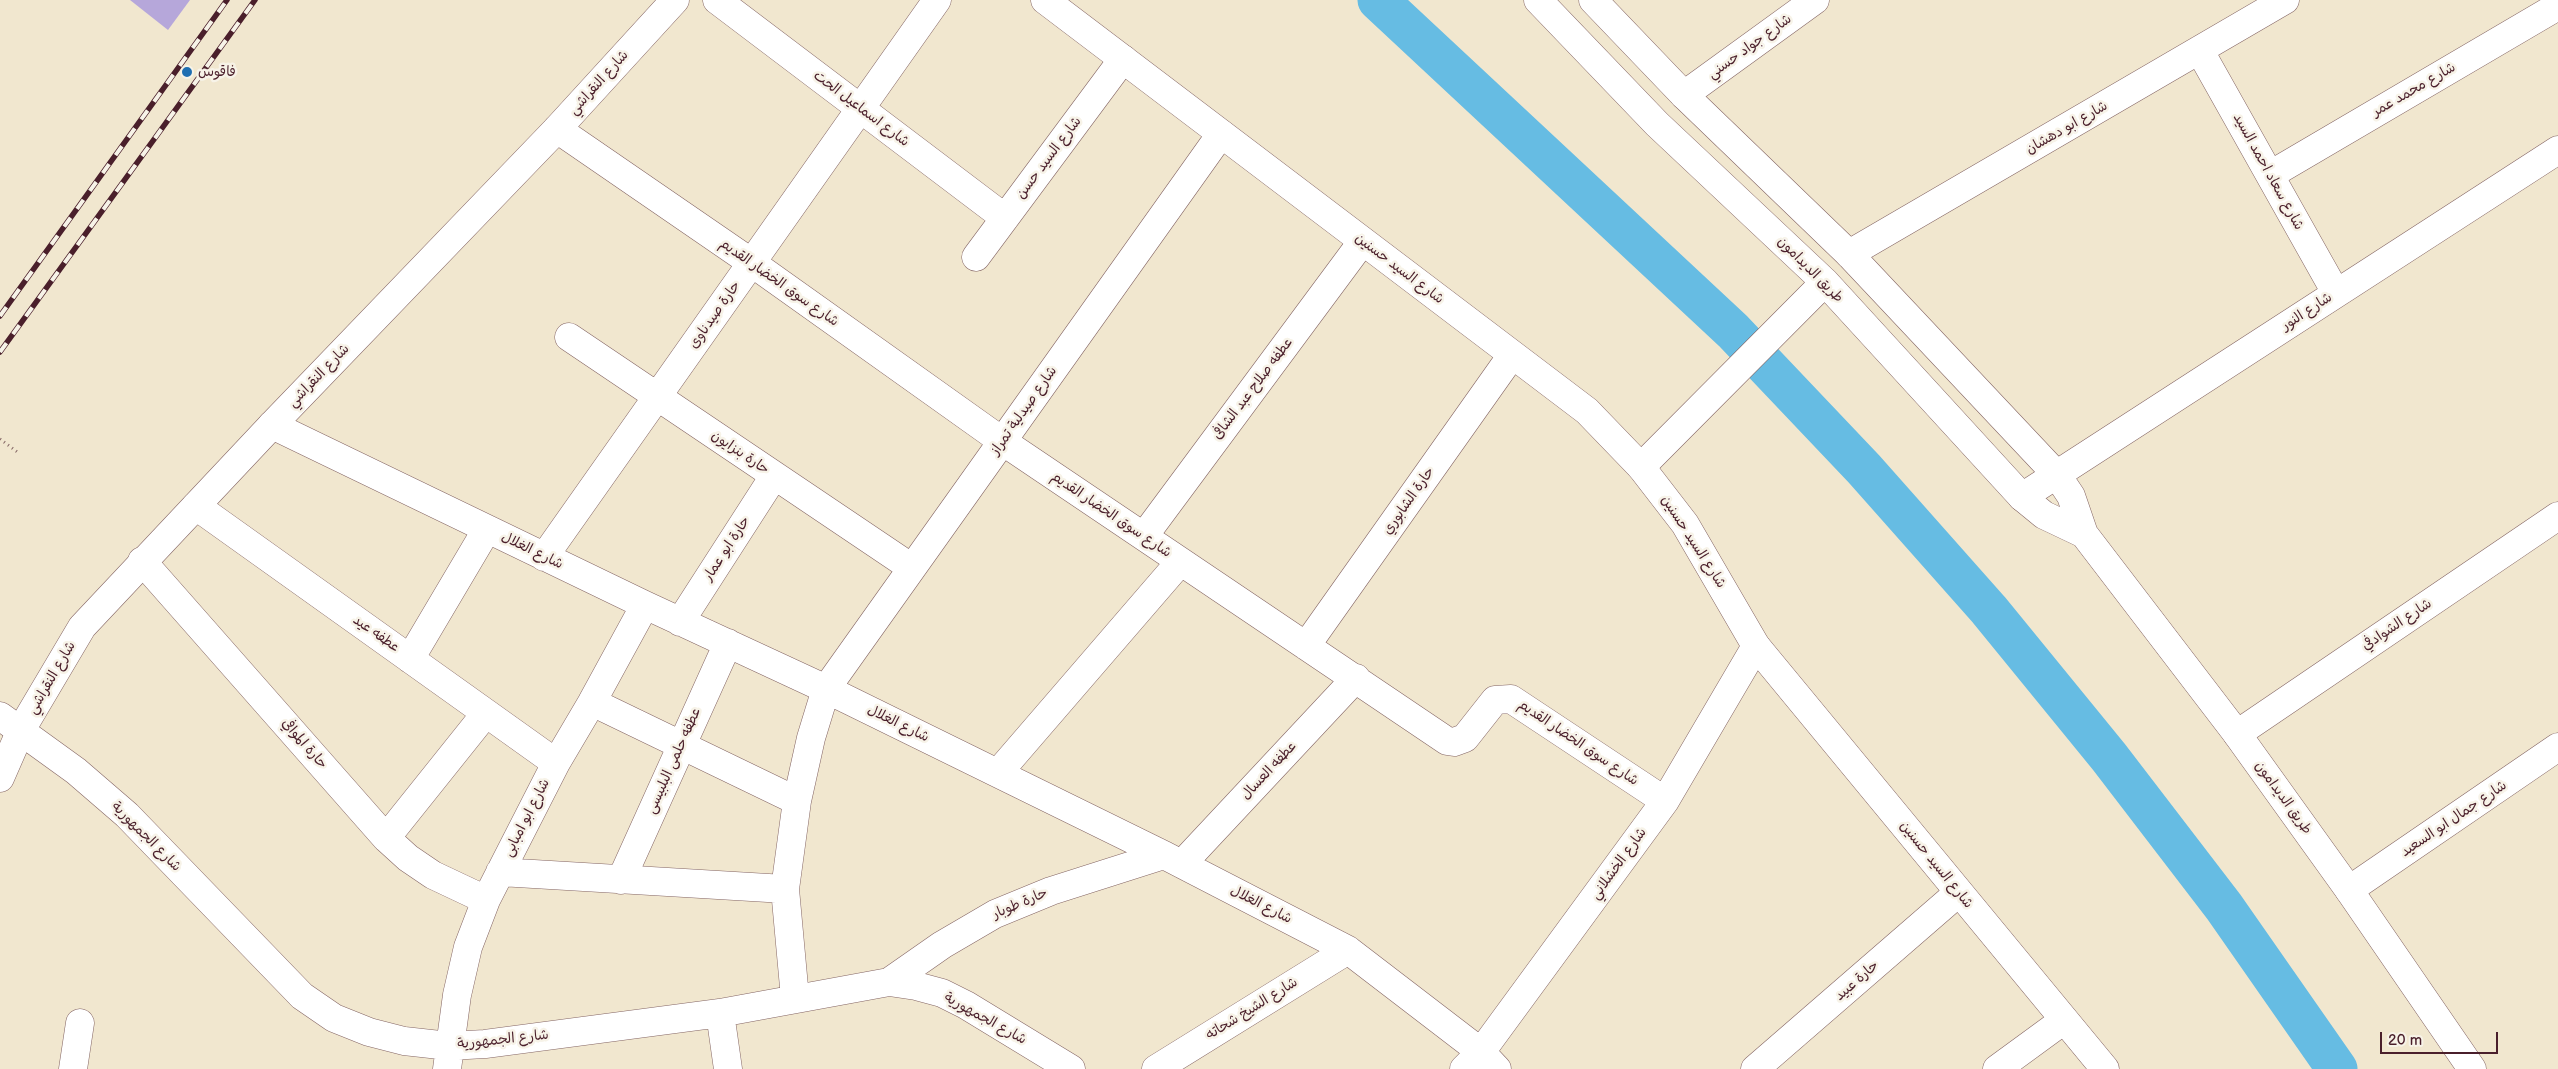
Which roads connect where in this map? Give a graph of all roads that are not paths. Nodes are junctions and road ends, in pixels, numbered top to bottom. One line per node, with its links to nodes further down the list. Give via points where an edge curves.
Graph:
1 (675, 0): 14 (street, شارع النقراشي)
2 (717, 0): 13 (street, شارع اسماعيل الحت)
3 (937, 0): 13 (street, حارة صيدناوى)
4 (1045, 0): 11 (street, شارع السيد حسنين)
5 (1538, 0): 23 (street, طريق الديدامون, via 1657,124)
6 (1593, 0): 12 (street, طريق الديدامون)
7 (1815, 0): 12 (street, شارع جواد حسني)
8 (2285, 0): 10 (street, شارع ابو دهشان)
9 (2558, 6): 17 (street, شارع محمد عمر)
10 (2200, 51): 17 (street, شارع سعاد احمد السيد); 20 (street, شارع ابو دهشان)
11 (1123, 59): 15 (street, شارع السيد حسنين); 18 (street, شارع السيد حسن)
12 (1684, 95): 20 (street, طريق الديدامون)
13 (861, 109): 18 (street, شارع اسماعيل الحت); 22 (street, حارة صيدناوى)
14 (557, 130): 22 (street, شارع سوق الخضار القديم); 28 (street, شارع النقراشي)
15 (1222, 134): 19 (street, شارع السيد حسنين); 29 (street, شارع صيدلية تمراز)
16 (2558, 150): 24 (street, شارع النور)
17 (2270, 175): 24 (street, شارع سعاد احمد السيد)
18 (1005, 218): 21 (street, شارع السيد حسن)
19 (1362, 242): 26 (street, شارع السيد حسنين); 38 (street, عطفه صلاح عبد الشافى)
20 (1849, 254): 31 (street, طريق الديدامون)
21 (976, 256)
22 (752, 263): 27 (street, حارة صيدناوى); 29 (street, شارع سوق الخضار القديم)
23 (1825, 282): 30 (street); 33 (street, طريق الديدامون)
24 (2336, 292): 31 (street, شارع النور)
25 (569, 337): 27 (street, حارة بنزايون)
26 (1512, 355): 30 (street, شارع السيد حسنين, via 1587,411); 46 (street, حارة الشابوري)
27 (657, 397): 32 (street, حارة بنزايون); 39 (street, حارة صيدناوى)
28 (272, 425): 34 (street, شارع النقراشي); 36 (street, شارع الغلال)
29 (1002, 441): 38 (street, شارع سوق الخضار القديم); 42 (street, شارع صيدلية تمراز)
30 (1642, 467): 47 (street, شارع السيد حسنين, via 1685,524)
31 (2057, 475): 33 (street, شارع النور); 37 (street, طريق الديدامون, via 2071,496)
32 (774, 476): 42 (street, حارة بنزايون); 44 (street, حارة ابو عمار)
33 (2022, 497): 37 (street, طريق الديدامون, via 2044,515)
34 (196, 506): 40 (street, شارع النقراشي); 48 (street, عطفه عيد)
35 (2558, 516): 54 (street, شارع الشوادفي)
36 (487, 529): 39 (street, شارع الغلال); 48 (street)
37 (2084, 534): 54 (street, طريق الديدامون)
38 (1144, 536): 41 (street, شارع سوق الخضار القديم)
39 (544, 557): 43 (street, شارع الغلال)
40 (142, 561): 53 (street, شارع النقراشي, via 82,626); 62 (street, حارة الموافي)
41 (1180, 562): 46 (street, شارع سوق الخضار القديم); 58 (street)
42 (912, 568): 50 (street, شارع صيدلية تمراز)
43 (645, 605): 44 (street, شارع الغلال); 51 (street, شارع ابو امبابى)
44 (680, 622): 45 (street, شارع الغلال)
45 (728, 644): 50 (street, شارع الغلال); 55 (street, عطفه حلمى البلبيسى)
46 (1306, 646): 49 (street, شارع سوق الخضار القديم)
47 (1756, 646): 61 (street, شارع الخشلاني); 68 (street, شارع السيد حسنين)
48 (410, 659): 52 (street, عطفه عيد)
49 (1356, 678): 61 (street, شارع سوق الخضار القديم, via 1454,742 1469,734 1494,700 1511,699); 63 (street, عطفه العسال)
50 (826, 689): 58 (street, شارع الغلال); 60 (street)
51 (592, 702): 55 (street); 57 (street, شارع ابو امبابى)
52 (486, 713): 57 (street, عطفه عيد); 62 (street)
53 (11, 723): 59 (street, شارع النقراشي); 76 (street, شارع الجمهورية, via 127,815 302,996 334,1018)
54 (2237, 734): 67 (street, طريق الديدامون)
55 (682, 745): 60 (street); 65 (street, عطفه حلمى البلبيسى)
56 (2558, 747): 67 (street, شارع جمال ابو السعيد)
57 (556, 763): 64 (street, شارع ابو امبابى)
58 (998, 773): 63 (street, شارع الغلال)
59 (0, 778)
60 (797, 801): 66 (street)
61 (1665, 801): 77 (street, شارع الخشلاني)
62 (386, 838): 69 (street, حارة الموافي, via 433,875)
63 (1173, 859): 70 (street, شارع الغلال); 71 (street, حارة طوبار, via 1051,891 995,914 942,945)
64 (500, 872): 65 (street); 69 (street, شارع ابو امبابى)
65 (621, 880): 66 (street)
66 (785, 889): 72 (street)
67 (2349, 890): 85 (street, طريق الديدامون)
68 (1958, 893): 74 (street, شارع السيد حسنين); 82 (street, حارة عبيد)
69 (486, 900): 76 (street, شارع ابو امبابى, via 468,947)
70 (1348, 950): 77 (street, شارع الغلال); 81 (street, شارع الشيخ شحاته)
71 (890, 982): 72 (street, شارع الجمهورية); 80 (street, شارع الجمهورية, via 916,986 958,1001)
72 (795, 998): 73 (street, شارع الجمهورية)
73 (720, 1013): 76 (street, شارع الجمهورية, via 485,1044); 79 (street)
74 (2064, 1020): 83 (street); 84 (street, شارع السيد حسنين)
75 (80, 1023): 78 (street)
76 (448, 1057)
77 (1481, 1063)
78 (73, 1069)
79 (728, 1069)
80 (1071, 1069)
81 (1156, 1069)
82 (1755, 1069)
83 (1997, 1069)
84 (2105, 1069)
85 (2472, 1069)

